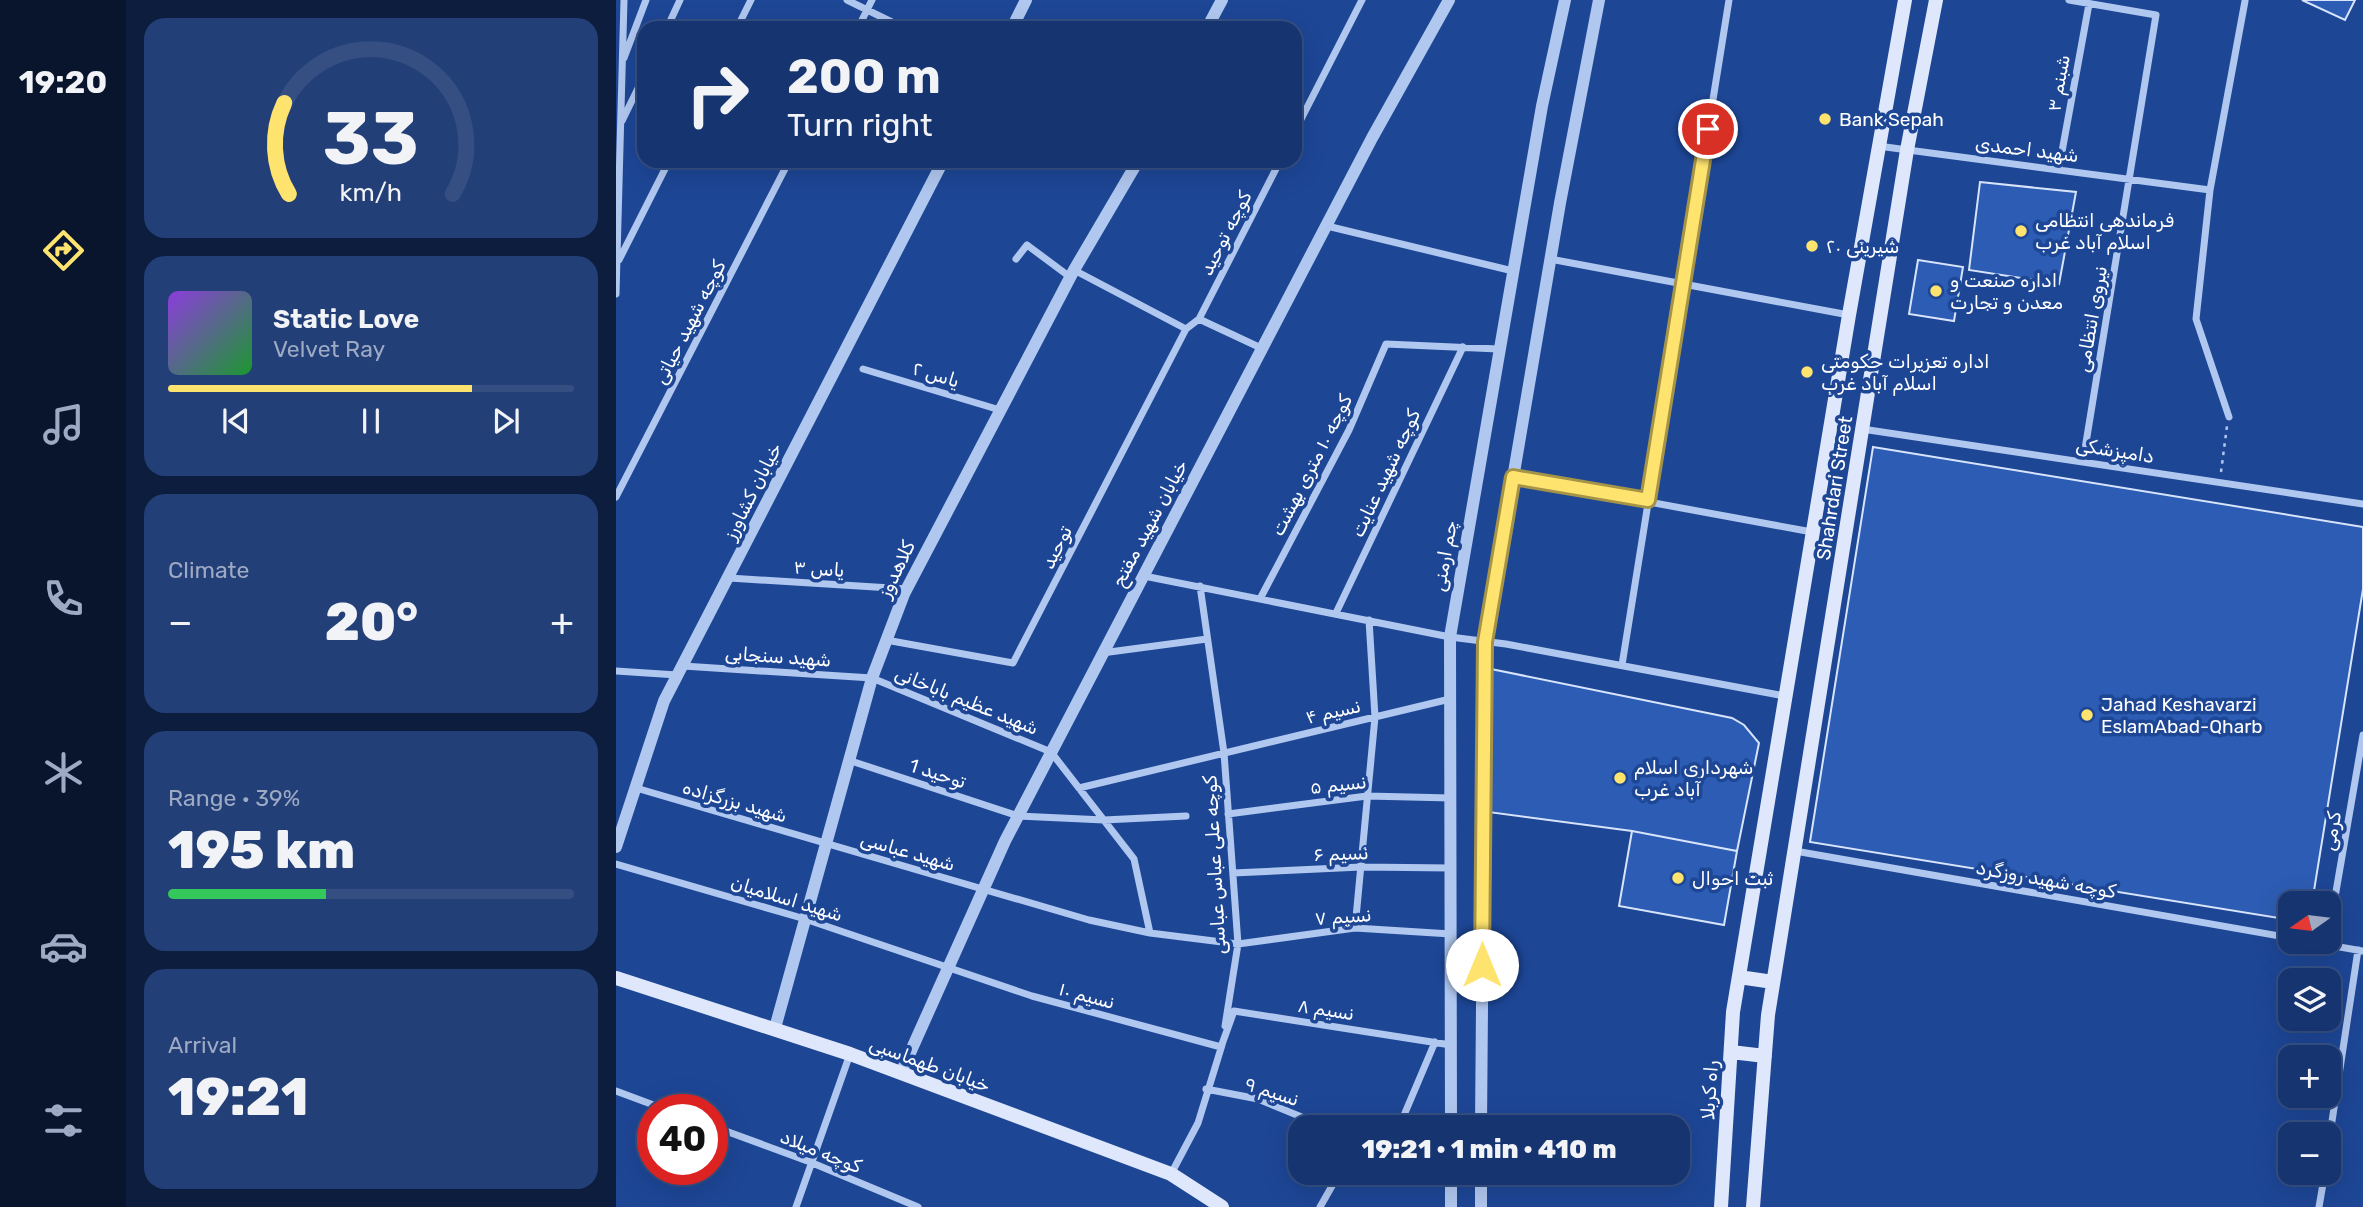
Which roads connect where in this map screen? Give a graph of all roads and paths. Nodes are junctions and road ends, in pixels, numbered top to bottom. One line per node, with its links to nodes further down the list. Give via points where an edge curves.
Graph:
1 (624, 0): 28 (street)
2 (646, 0): 20 (street)
3 (680, 0): 21 (street)
4 (751, 0): 22 (street)
5 (848, 0): 19 (street)
6 (872, 0): 19 (street)
7 (1026, 0): 25 (street)
8 (1222, 0): 26 (street)
9 (1362, 0): 30 (street)
10 (1449, 0): 42 (street, خیابان شهید مفتح)
11 (1565, 0): 46 (street, چم ارمنی)
12 (1599, 0): 44 (street)
13 (1729, 0): 48 (street)
14 (1905, 0): 32 (main road, Shahrdari Street)
15 (1936, 0): 33 (main road, Shahrdari Street)
16 (2069, 0): 18 (street)
17 (2245, 1): 41 (street)
18 (2089, 4): 39 (street, شبنم ۳); 40 (street, نیروی انتظامی, via 2156,15)
19 (867, 10): 23 (street); 24 (street)
20 (638, 21)
21 (670, 21)
22 (740, 21)
23 (862, 21)
24 (890, 21)
25 (1016, 21)
26 (1211, 21)
27 (637, 24): 28 (street)
28 (622, 64): 31 (street)
29 (637, 91): 31 (street)
30 (1302, 117)
31 (621, 125): 45 (street)
32 (1878, 146): 33 (street, شهید احمدی); 50 (main road, Shahrdari Street)
33 (1907, 150): 39 (street, شهید احمدی); 59 (main road, Shahrdari Street)
34 (665, 168): 45 (street)
35 (785, 168): 63 (street, کوچه شهید حیاتی)
36 (939, 168): 68 (street, خیابان کشاورز)
37 (1134, 168): 47 (street, کلاهدوز)
38 (1276, 168): 51 (street, کوچه توحید)
39 (2059, 168): 40 (street, شهید احمدی)
40 (2131, 178): 41 (street, شهید احمدی); 60 (street, نیروی انتظامی)
41 (2210, 190): 58 (street, via 2196,319)
42 (1327, 226): 46 (street); 54 (street, خیابان شهید مفتح)
43 (1016, 259): 47 (street, via 1027,245)
44 (1550, 259): 48 (street); 61 (street)
45 (617, 264): 49 (street)
46 (1513, 271): 55 (street, چم ارمنی)
47 (1072, 274): 52 (street); 57 (street, کلاهدوز)
48 (1683, 284): 50 (street); 64 (street)
49 (616, 294)
50 (1849, 315): 66 (main road, Shahrdari Street)
51 (1199, 319): 52 (street); 54 (street)
52 (1186, 329): 76 (street, توحید, via 1013,663)
53 (1463, 347): 55 (street); 71 (street, کوچه ۱۰ متری بهشت, via 1386,344 1349,430); 72 (street, کوچه شهید عنایت)
54 (1261, 348): 67 (street, خیابان شهید مفتح)
55 (1498, 349): 74 (street, چم ارمنی)
56 (863, 369): 57 (street, یاس ۲)
57 (1000, 410): 70 (street, کلاهدوز)
58 (2229, 417): 62 (path)
59 (1863, 429): 60 (street, دامپزشکی); 100 (main road, Shahrdari Street)
60 (2083, 461): 62 (street, دامپزشکی)
61 (1513, 477): 64 (street); 77 (street)
62 (2220, 482): 65 (street, دامپزشکی)
63 (616, 496)
64 (1648, 500): 66 (street); 79 (street)
65 (2363, 504)
66 (1812, 533): 83 (main road, Shahrdari Street)
67 (1144, 576): 69 (street); 78 (street, خیابان شهید مفتح)
68 (729, 578): 70 (street, یاس ۳); 80 (street, خیابان کشاورز)
69 (1200, 586): 71 (street); 75 (street, کوچه علی عباس عباسی)
70 (906, 589): 76 (street, کلاهدوز)
71 (1261, 597): 72 (street)
72 (1336, 613): 73 (street)
73 (1369, 620): 74 (street); 85 (street)
74 (1450, 638): 77 (street); 84 (street, چم ارمنی)
75 (1207, 639): 78 (street); 88 (street, کوچه علی عباس عباسی)
76 (885, 640): 82 (street, کلاهدوز)
77 (1485, 642): 79 (street); 133 (street)
78 (1102, 653): 87 (street, خیابان شهید مفتح)
79 (1622, 665): 83 (street)
80 (680, 670): 81 (street, شهید سنجابی); 82 (street, شهید سنجابی); 90 (street, خیابان کشاورز, via 664,701)
81 (616, 671)
82 (872, 678): 87 (street, شهید عظیم باباخانی); 89 (street, کلاهدوز)
83 (1785, 696): 116 (main road, Shahrdari Street)
84 (1450, 699): 85 (street, نسیم ۴); 93 (street, چم ارمنی)
85 (1375, 717): 88 (street, نسیم ۴); 92 (street)
86 (2363, 735): 106 (street, کرمی)
87 (1051, 752): 91 (street); 95 (street, خیابان شهید مفتح)
88 (1224, 753): 91 (street, نسیم ۴); 94 (street, کوچه علی عباس عباسی)
89 (848, 760): 95 (street, توحید 1); 99 (street, کلاهدوز)
90 (636, 788): 98 (street, خیابان کشاورز); 99 (street, شهید بزرگزاده)
91 (1079, 788): 97 (street)
92 (1367, 796): 93 (street, نسیم ۵); 94 (street, نسیم ۵); 102 (street)
93 (1451, 798): 103 (street, چم ارمنی)
94 (1228, 814): 104 (street, کوچه علی عباس عباسی)
95 (1018, 816): 97 (street, توحید 1); 105 (street, خیابان شهید مفتح)
96 (1186, 816): 97 (street, توحید 1)
97 (1104, 820): 109 (street, via 1134,859)
98 (616, 844)
99 (825, 844): 105 (street, شهید عباسی); 107 (street, کلاهدوز)
100 (1796, 851): 111 (street, کوچه شهید روزگرد); 118 (main road, Shahrdari Street)
101 (616, 864): 107 (street, شهید اسلامیان)
102 (1361, 867): 103 (street, نسیم ۶); 104 (street, نسیم ۶); 108 (street)
103 (1451, 868): 110 (street, چم ارمنی)
104 (1233, 873): 112 (street, کوچه علی عباس عباسی)
105 (983, 888): 109 (street, شهید عباسی); 115 (street, خیابان شهید مفتح)
106 (2336, 891)
107 (806, 919): 115 (street, شهید اسلامیان); 119 (street, کلاهدوز)
108 (1355, 928): 110 (street, نسیم ۷); 112 (street, نسیم ۷)
109 (1150, 933): 112 (street, نسیم ۷)
110 (1451, 934): 121 (street, چم ارمنی)
111 (2278, 936)
112 (1238, 944): 122 (street, کوچه علی عباس عباسی)
113 (2342, 946): 114 (street)
114 (2360, 950): 134 (street)
115 (947, 967): 122 (street, نسیم ۱۰, via 1032,996); 126 (street, خیابان شهید مفتح)
116 (1739, 977): 118 (main road); 123 (main road, راه کربلا)
117 (616, 978): 119 (main road, خیابان طهماسبی)
118 (1773, 982): 125 (main road)
119 (775, 1028): 124 (main road, خیابان طهماسبی)
120 (1435, 1042): 121 (street, نسیم ۸); 122 (street, نسیم ۸, via 1234,1011); 131 (street)
121 (1451, 1045): 132 (street, چم ارمنی)
122 (1221, 1047): 127 (street, کوچه علی عباس عباسی)
123 (1731, 1052): 125 (main road); 148 (main road, راه کربلا)
124 (850, 1054): 126 (main road, خیابان طهماسبی); 136 (street)
125 (1765, 1056): 149 (main road)
126 (901, 1073): 137 (main road, خیابان طهماسبی)
127 (1206, 1089): 130 (street, نسیم ۹, via 1258,1099); 137 (street, کوچه علی عباس عباسی, via 1198,1123)
128 (616, 1091): 129 (street)
129 (637, 1099)
130 (1297, 1115)
131 (1404, 1115)
132 (1451, 1115)
133 (1481, 1115)
134 (2332, 1122)
135 (728, 1132): 136 (street, کوچه میلاد)
136 (810, 1162): 142 (street); 143 (street, کوچه میلاد)
137 (1171, 1174): 144 (main road, خیابان طهماسبی)
138 (1333, 1185): 145 (street)
139 (1451, 1185): 146 (street)
140 (1481, 1185): 147 (street)
141 (2323, 1185): 150 (street)
142 (796, 1207)
143 (918, 1207)
144 (1222, 1207)
145 (1320, 1207)
146 (1451, 1207)
147 (1480, 1207)
148 (1721, 1207)
149 (1753, 1207)
150 (2319, 1207)

